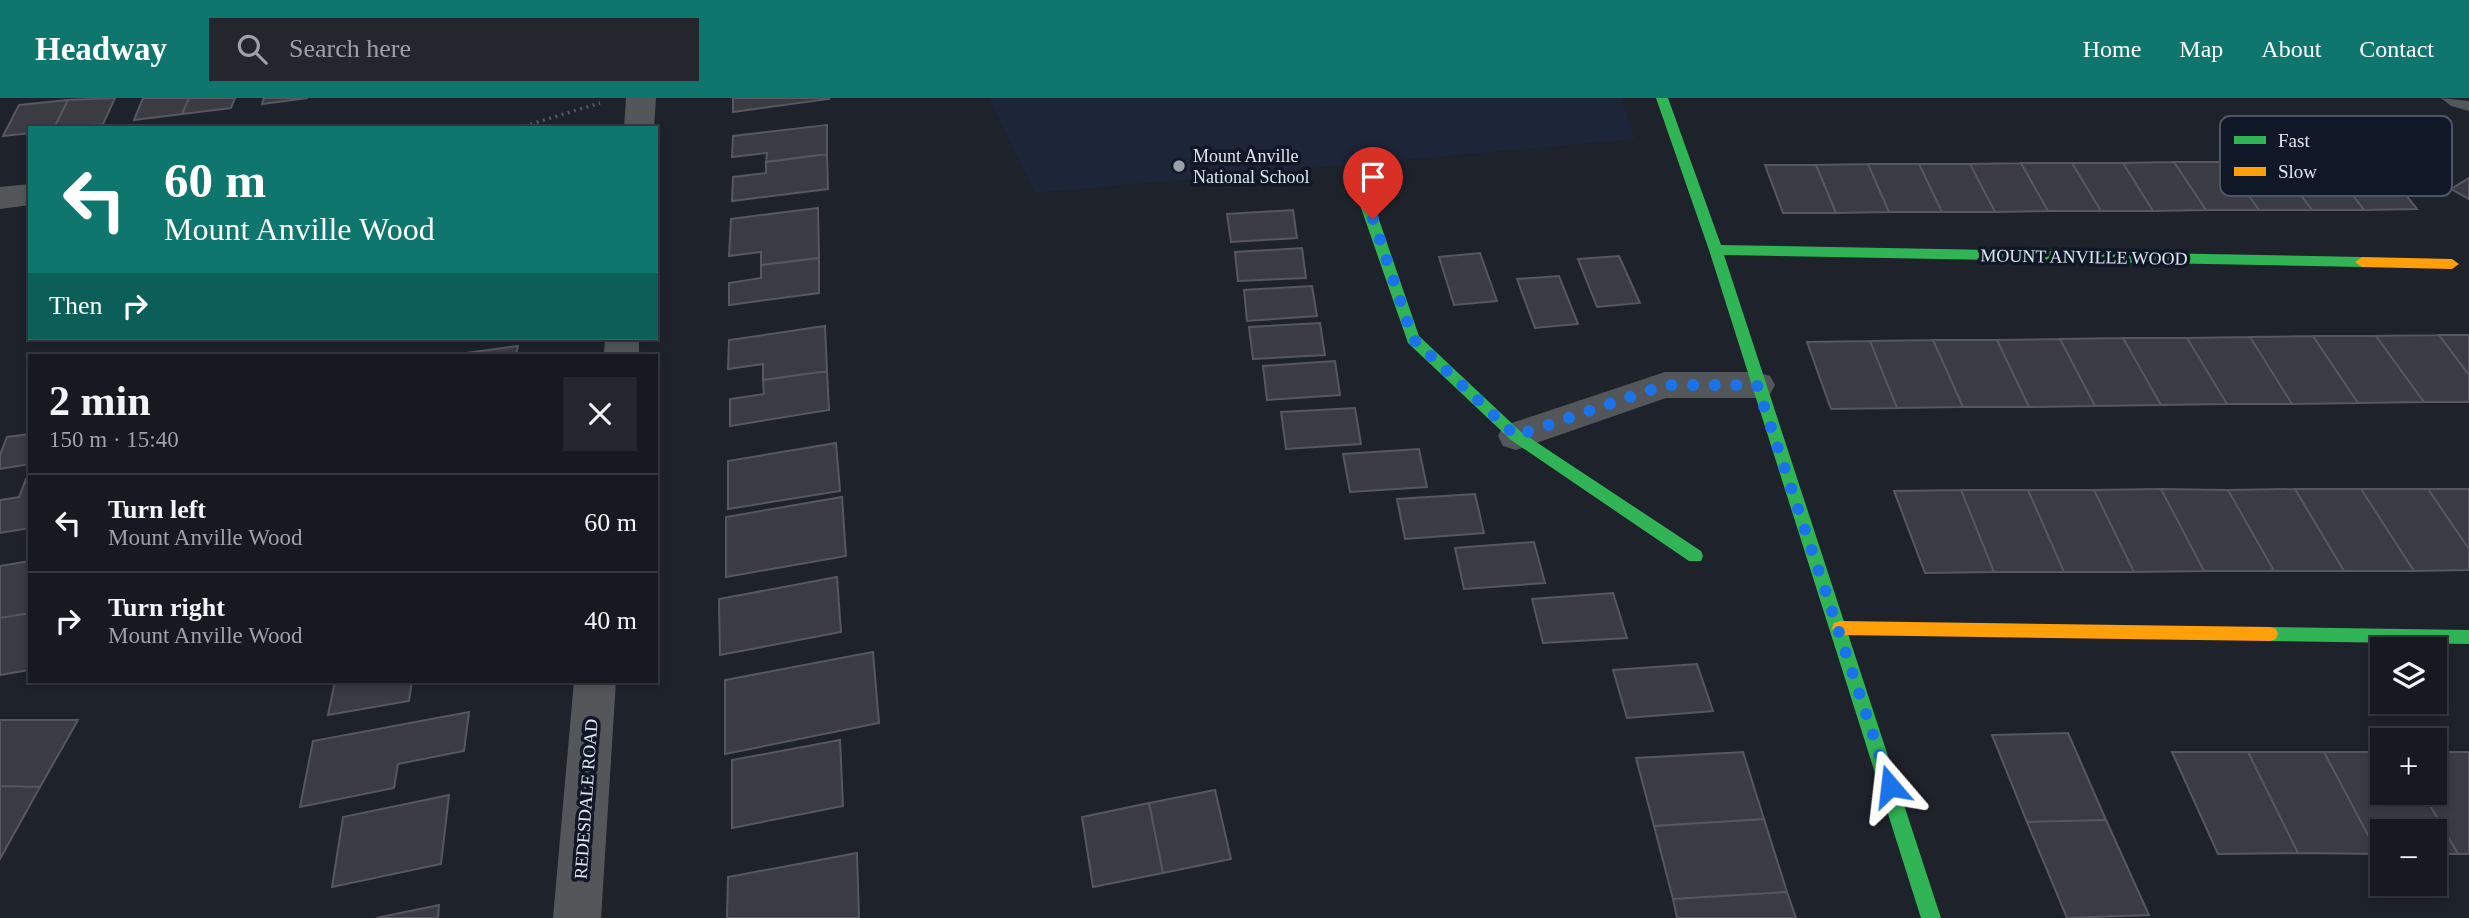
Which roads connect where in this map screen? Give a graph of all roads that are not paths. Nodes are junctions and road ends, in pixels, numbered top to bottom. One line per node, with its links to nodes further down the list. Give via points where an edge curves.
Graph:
1 (641, 98): 5 (street)
2 (1662, 98): 7 (street)
3 (2448, 98): 4 (lane)
4 (2469, 106)
5 (639, 126)
6 (1367, 205): 10 (street, via 1413,339)
7 (1716, 250): 8 (street, MOUNT ANVILLE WOOD); 9 (street)
8 (2452, 264)
9 (1757, 385): 10 (street, via 1665,385); 12 (street)
10 (1516, 436): 11 (street)
11 (1695, 556)
12 (1840, 628): 13 (street); 16 (street)
13 (2469, 637)
14 (595, 683): 15 (street, REDESDALE ROAD)
15 (577, 918)
16 (1931, 918)

